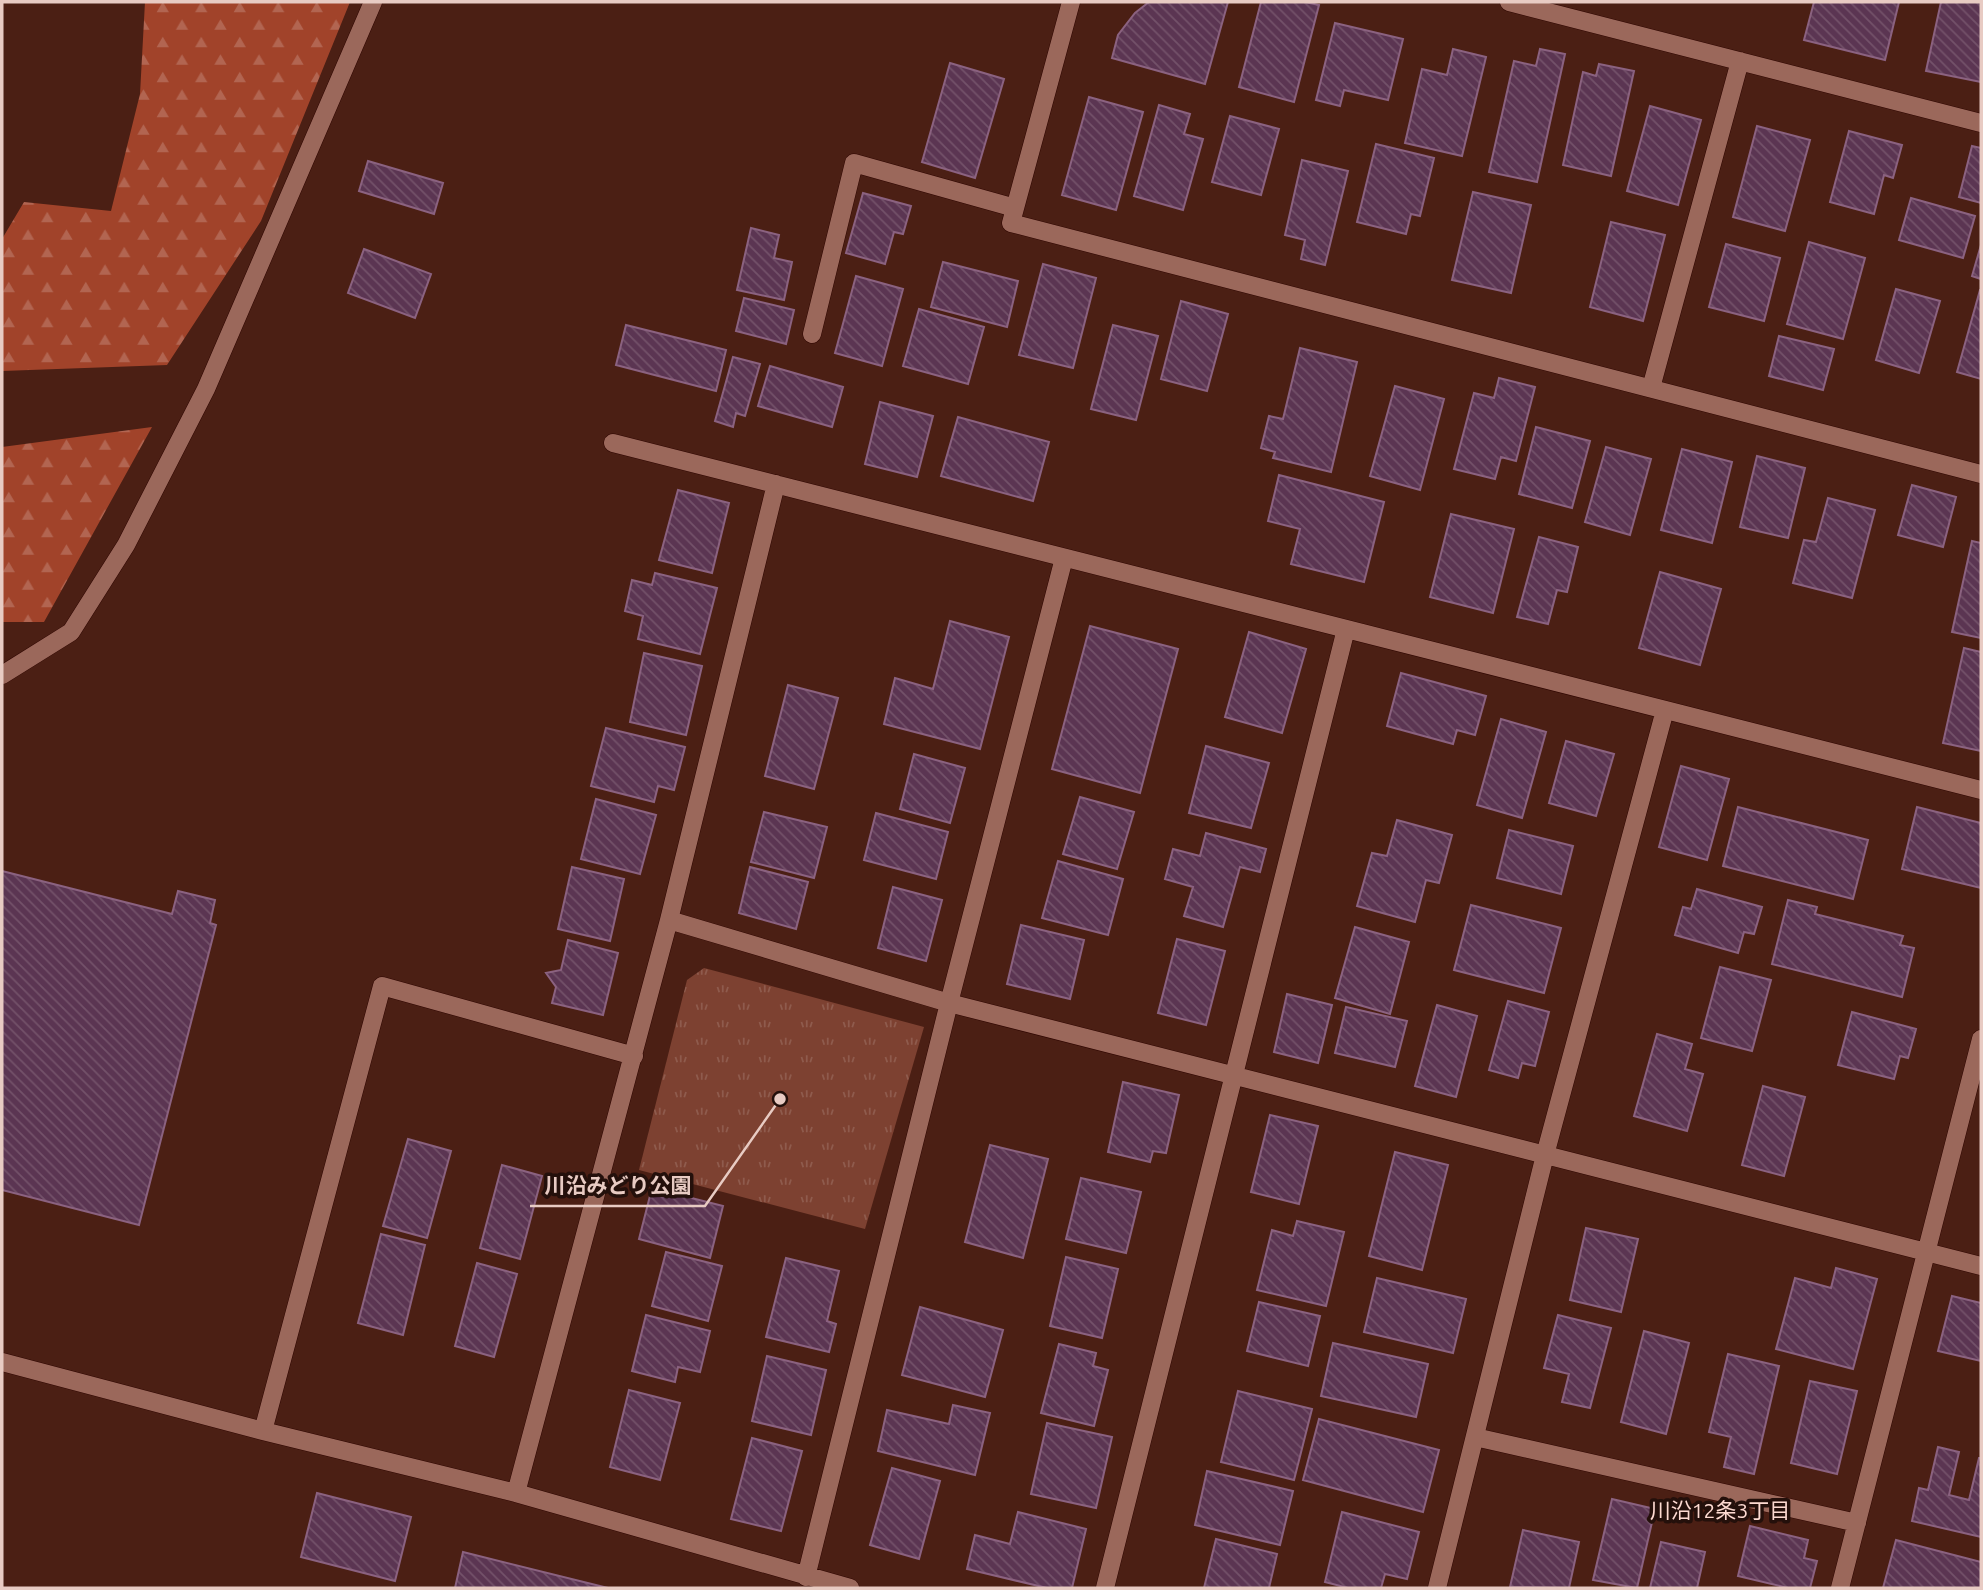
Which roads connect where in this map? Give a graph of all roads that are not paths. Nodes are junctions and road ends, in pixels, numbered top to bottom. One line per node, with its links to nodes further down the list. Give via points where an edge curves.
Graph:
1 (373, 2): 14 (street, via 206,388 126,545 71,632)
2 (1071, 2): 6 (street)
3 (1509, 2): 4 (street)
4 (1740, 61): 5 (street); 8 (street)
5 (1981, 123)
6 (1015, 208): 7 (street, via 854,163); 8 (street, via 1011,223)
7 (811, 334)
8 (1651, 388): 10 (street)
9 (612, 443): 11 (street)
10 (1981, 474)
11 (776, 484): 12 (street); 17 (street)
12 (1064, 558): 13 (street); 18 (street)
13 (1346, 629): 15 (street); 21 (street)
14 (2, 675)
15 (1665, 710): 16 (street); 22 (street)
16 (1981, 790)
17 (669, 920): 18 (street); 20 (street)
18 (949, 1003): 21 (street); 30 (street)
19 (1981, 1039): 23 (street)
20 (634, 1056): 26 (street, via 382,986); 28 (street)
21 (1232, 1076): 22 (street); 32 (street)
22 (1545, 1155): 23 (street); 27 (street)
23 (1928, 1252): 24 (street); 29 (street)
24 (1981, 1266)
25 (2, 1362): 26 (street)
26 (263, 1431): 28 (street)
27 (1475, 1437): 29 (street); 33 (street)
28 (516, 1493): 30 (street)
29 (1857, 1523): 34 (street)
30 (806, 1577): 31 (street)
31 (850, 1588)
32 (1105, 1588)
33 (1437, 1588)
34 (1840, 1588)

